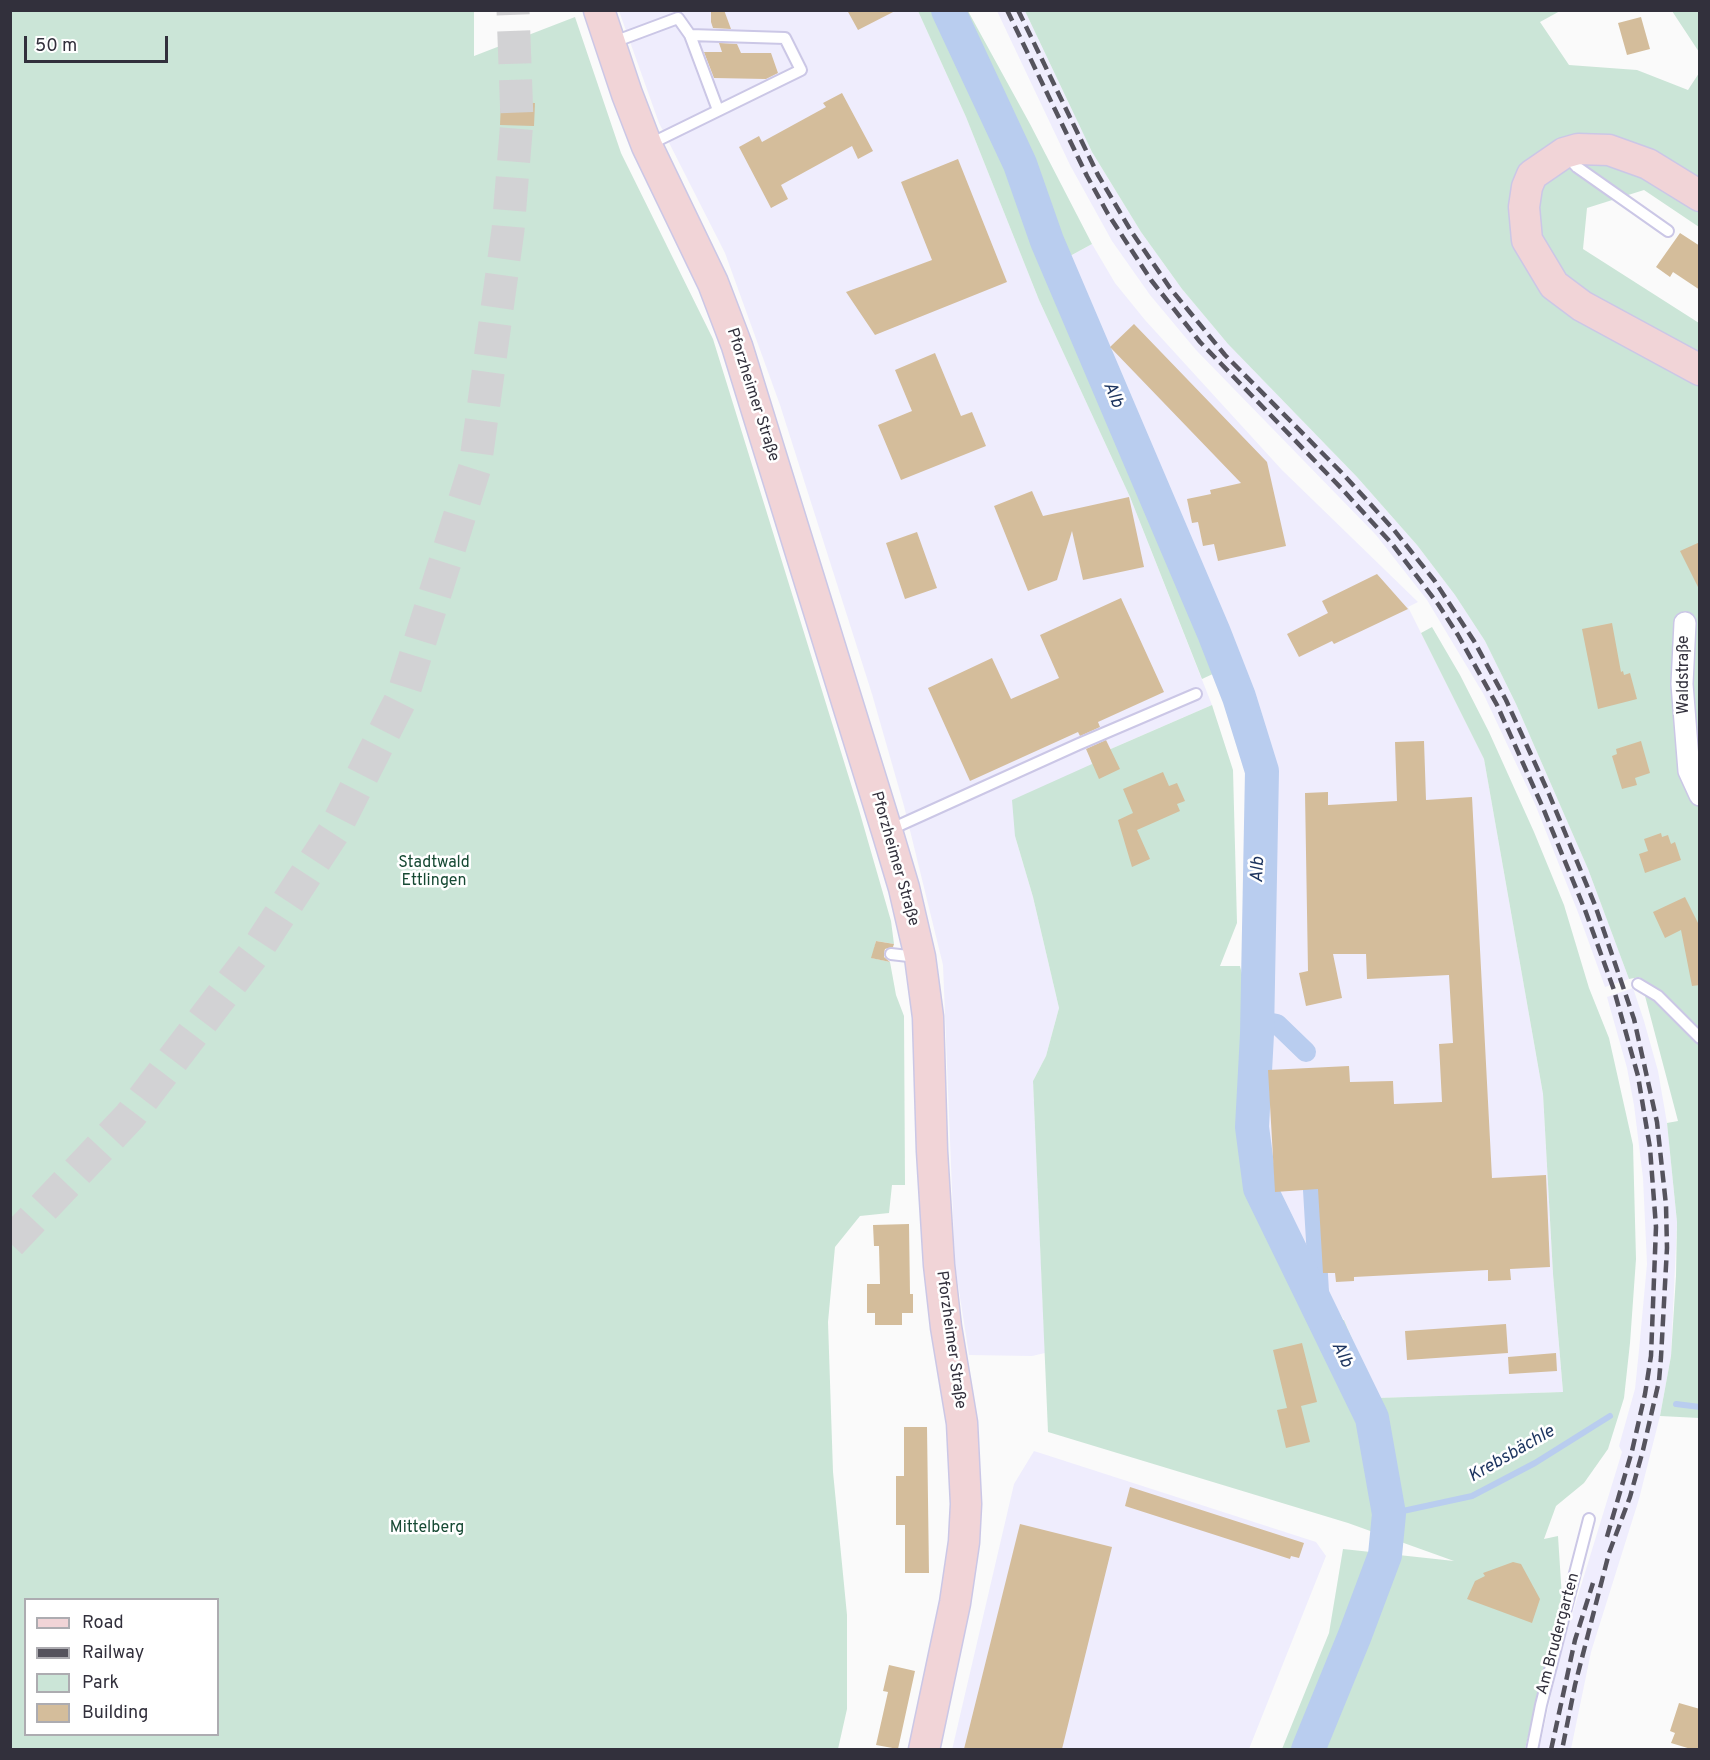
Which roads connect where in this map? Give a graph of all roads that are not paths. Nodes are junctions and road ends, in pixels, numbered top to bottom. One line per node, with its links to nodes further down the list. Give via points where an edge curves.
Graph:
1 (599, 10): 3 (main road, Pforzheimer Straße)
2 (690, 35): 3 (lane, via 678,18); 4 (lane); 4 (lane, via 785,38 801,70)
3 (610, 44): 5 (main road, Pforzheimer Straße)
4 (718, 110): 5 (lane)
5 (648, 146): 13 (main road, Pforzheimer Straße, via 734,336)
6 (1564, 153): 7 (main road, via 1578,149 1609,150 1648,164); 8 (lane, via 1577,167); 9 (main road, via 1532,175 1524,207 1527,240 1554,285 1582,306)
7 (1700, 196)
8 (1668, 231)
9 (1700, 370)
10 (1685, 623): 12 (street, Waldstraße, via 1682,684 1689,771)
11 (1196, 694): 13 (lane)
12 (1700, 795)
13 (887, 831): 17 (main road, Pforzheimer Straße, via 906,956 928,1017 939,1265 962,1423 966,1504 955,1603)
14 (1638, 984): 15 (lane, via 1658,996)
15 (1700, 1038)
16 (1589, 1519): 18 (lane, Am Brudergarten)
17 (924, 1749)
18 (1532, 1749)

